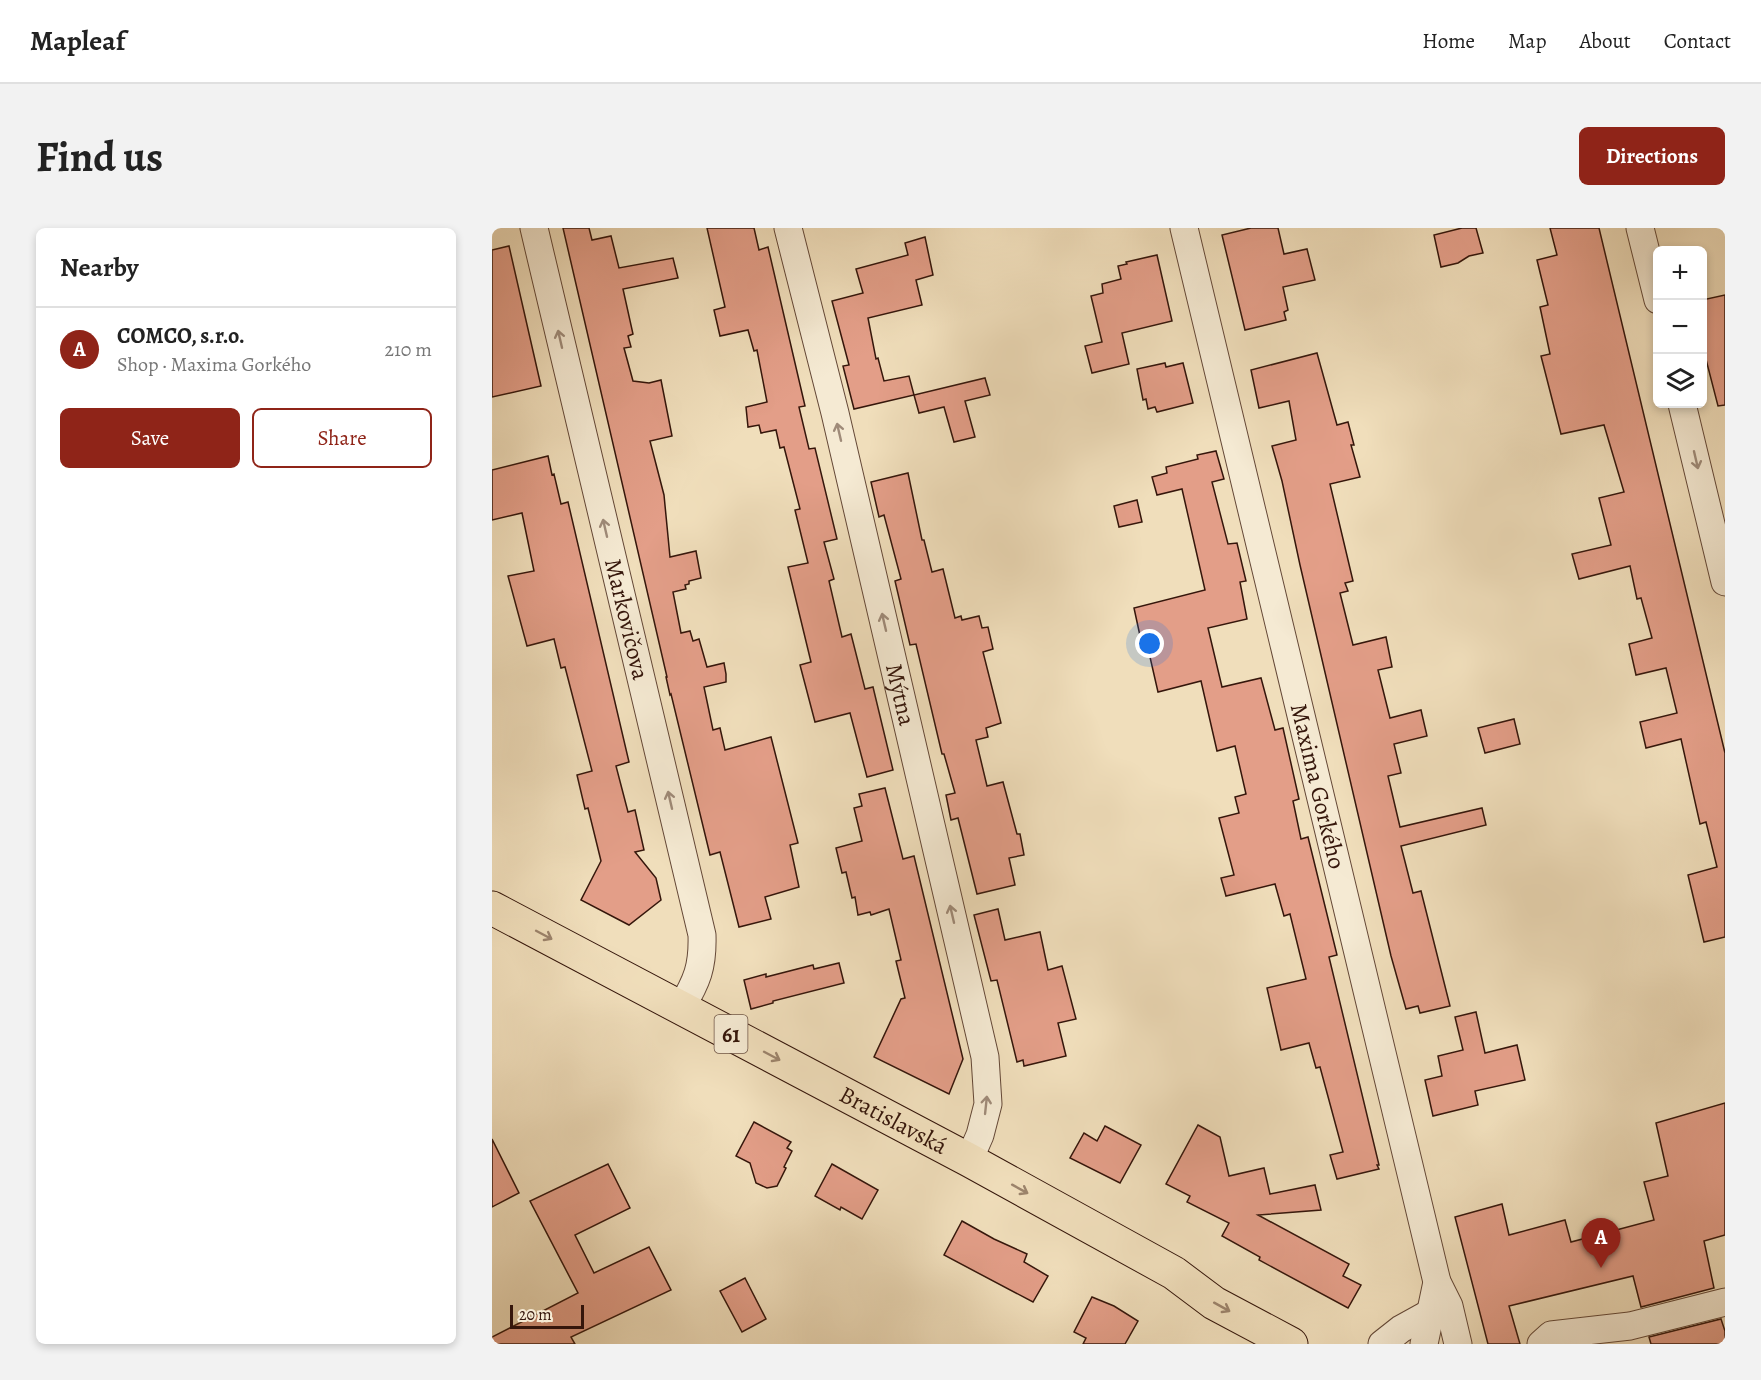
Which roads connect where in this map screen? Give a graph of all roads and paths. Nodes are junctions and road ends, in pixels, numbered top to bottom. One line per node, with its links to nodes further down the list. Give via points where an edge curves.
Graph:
1 (534, 228): 9 (street, Markovičova, one-way to 1, via 697,981 703,957 702,935)
2 (788, 228): 10 (street, Mýtna, one-way to 2, via 988,1104 985,1057)
3 (1184, 228): 11 (street, Maxima Gorkého)
4 (1640, 228): 5 (street)
5 (1653, 280)
6 (1683, 408): 7 (street, one-way to 7)
7 (1725, 582)
8 (492, 908): 9 (main road, Bratislavská / 61, one-way to 9)
9 (681, 1008): 10 (main road, Bratislavská / 61, one-way to 10)
10 (969, 1160): 14 (main road, Bratislavská / 61, one-way to 14, via 1174,1273 1214,1303)
11 (1437, 1282): 13 (street); 17 (street, Maxima Gorkého, via 1449,1306)
12 (1725, 1302): 18 (street, via 1630,1326 1551,1335)
13 (1430, 1313): 15 (street); 16 (street)
14 (1291, 1344)
15 (1382, 1344)
16 (1424, 1344)
17 (1458, 1344)
18 (1541, 1344)

